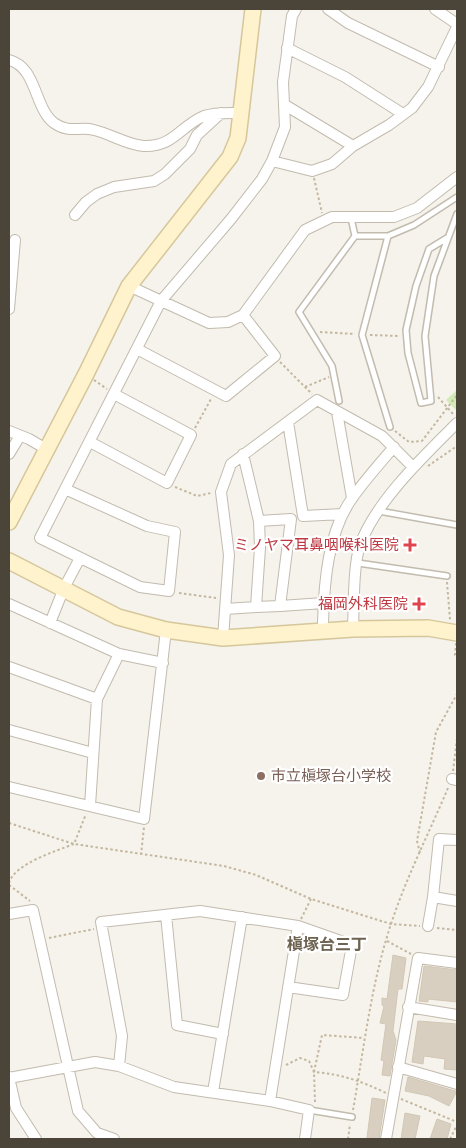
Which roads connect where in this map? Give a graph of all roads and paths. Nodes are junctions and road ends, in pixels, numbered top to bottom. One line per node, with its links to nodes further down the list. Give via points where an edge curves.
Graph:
1 (253, 9): 12 (street)
2 (296, 9): 7 (street)
3 (328, 9): 9 (street, via 348,23)
4 (435, 9): 5 (street)
5 (457, 24)
6 (457, 28): 9 (street)
7 (287, 48): 10 (street, via 283,82); 13 (street, via 345,77)
8 (9, 60): 11 (street, via 24,70 46,113 63,129 91,129 131,144 157,145 169,142 202,117)
9 (438, 67): 13 (street, via 428,88)
10 (285, 105): 14 (street); 15 (street, via 285,127)
11 (221, 113): 12 (street); 20 (street, via 197,135 190,149 165,174 154,181 114,187 97,194)
12 (241, 113): 27 (street, via 238,138 230,157)
13 (403, 114): 14 (street)
14 (353, 146): 16 (street, via 332,164)
15 (272, 161): 16 (street); 28 (street, via 262,180)
16 (312, 171): 22 (path)
17 (457, 177): 21 (street, via 417,208 394,217)
18 (457, 197): 24 (lane, via 414,225)
19 (457, 214): 25 (lane)
20 (75, 215)
21 (351, 218): 22 (street, via 332,217); 23 (lane)
22 (324, 222): 30 (street, via 305,230)
23 (355, 236): 24 (lane); 36 (lane, via 299,312 332,366)
24 (388, 236): 49 (lane, via 362,335)
25 (448, 238): 38 (lane, via 434,276 425,336); 38 (lane, via 430,249 416,286 406,330 408,353 421,403 431,401)
26 (15, 240): 29 (street)
27 (129, 286): 28 (street); 35 (street)
28 (161, 301): 30 (street, via 209,323 228,322); 32 (street)
29 (9, 310)
30 (242, 315): 34 (street)
31 (457, 323): 33 (path)
32 (137, 349): 39 (street); 40 (street)
33 (457, 350)
34 (275, 356): 37 (path); 39 (street, via 226,396)
35 (86, 374): 40 (path); 55 (street)
36 (334, 375): 37 (path); 43 (lane)
37 (306, 387): 42 (path)
38 (430, 389): 44 (path)
39 (216, 391): 51 (path)
40 (114, 394): 51 (street); 53 (street)
41 (457, 395): 44 (path)
42 (317, 400): 46 (street); 47 (street)
43 (339, 401)
44 (447, 406): 45 (path); 49 (path, via 422,441 409,442)
45 (449, 410)
46 (337, 412): 54 (street, via 382,436); 62 (street)
47 (288, 422): 57 (street); 65 (street)
48 (457, 423): 58 (street)
49 (390, 427)
50 (9, 431): 52 (street)
51 (191, 435): 59 (street)
52 (20, 436): 55 (street); 56 (street)
53 (90, 442): 59 (street); 60 (street)
54 (394, 447): 58 (street); 62 (street)
55 (46, 449): 68 (street)
56 (9, 454)
57 (243, 454): 61 (street, via 231,464); 67 (street)
58 (413, 467): 63 (street)
59 (167, 483): 61 (path, via 197,496)
60 (65, 490): 70 (street, via 40,538); 75 (street, via 147,526 175,532)
61 (221, 492): 78 (street, via 229,555)
62 (352, 498): 64 (street)
63 (378, 511): 69 (lane); 72 (street, via 360,546)
64 (343, 514): 65 (street); 76 (street, via 332,549)
65 (304, 516): 66 (street)
66 (291, 519): 67 (street); 79 (street)
67 (259, 521): 80 (street)
68 (9, 522)
69 (457, 525)
70 (80, 558): 74 (street); 75 (street, via 140,587)
71 (9, 561): 74 (street)
72 (358, 563): 73 (lane); 83 (street)
73 (447, 576): 85 (path)
74 (64, 588): 81 (street); 84 (street, via 118,616)
75 (169, 591): 78 (path)
76 (324, 603): 79 (street); 82 (street)
77 (9, 604): 81 (street)
78 (225, 604): 80 (street); 86 (street)
79 (280, 606): 80 (street)
80 (256, 607)
81 (50, 623): 87 (street)
82 (323, 623)
83 (353, 629): 85 (street, via 428,628); 86 (street)
84 (166, 630): 86 (street); 89 (street)
85 (455, 635): 88 (path)
86 (223, 638)
87 (119, 654): 89 (street); 92 (street)
88 (457, 657)
89 (162, 663): 99 (street)
90 (9, 667): 92 (street)
91 (457, 694): 103 (path, via 436,732 417,841)
92 (97, 698): 95 (street)
93 (9, 730): 95 (street)
94 (457, 739): 96 (path)
95 (93, 753): 98 (street)
96 (454, 779): 103 (path)
97 (9, 787): 98 (street)
98 (90, 806): 99 (street); 102 (path)
99 (144, 819): 104 (path)
100 (9, 823): 102 (path)
101 (457, 840): 106 (street, via 439,839)
102 (74, 844): 104 (path); 105 (path, via 30,862 10,877)
103 (420, 853): 113 (path)
104 (141, 855): 107 (path, via 224,866 256,875)
105 (9, 884): 109 (path, via 30,901)
106 (433, 897): 108 (street); 115 (street)
107 (312, 899): 113 (path); 114 (path)
108 (457, 901)
109 (33, 910): 110 (street); 117 (street)
110 (9, 914)
111 (166, 914): 112 (street, via 200,911); 116 (street, via 101,922); 124 (street, via 177,1025)
112 (242, 916): 114 (street); 124 (street)
113 (391, 924): 118 (path)
114 (298, 926): 121 (street); 121 (street, via 352,944 343,995)
115 (428, 926)
116 (101, 928): 117 (path); 127 (street, via 122,1036)
117 (40, 940): 126 (street)
118 (387, 941): 119 (path); 125 (path)
119 (418, 958): 120 (street); 122 (street)
120 (457, 963)
121 (288, 987): 129 (street)
122 (408, 1007): 123 (street); 128 (street)
123 (457, 1015)
124 (222, 1034): 134 (street)
125 (364, 1038): 130 (path, via 322,1035); 132 (path)
126 (69, 1065): 127 (street, via 95,1062); 131 (street); 141 (street, via 78,1111 97,1133)
127 (120, 1066): 134 (street, via 174,1087)
128 (398, 1067): 133 (street); 135 (street)
129 (275, 1070): 130 (path, via 300,1058 309,1062); 136 (street)
130 (314, 1072): 132 (path, via 336,1073); 137 (path)
131 (9, 1078): 140 (street, via 16,1108)
132 (358, 1080): 135 (path); 138 (path)
133 (457, 1084)
134 (213, 1092): 136 (street)
135 (393, 1096): 139 (path); 144 (street)
136 (270, 1101): 137 (street)
137 (313, 1111): 138 (lane); 142 (street)
138 (352, 1116): 143 (path)
139 (457, 1123): 145 (path)
140 (36, 1139)
141 (114, 1139)
142 (305, 1139)
143 (348, 1139)
144 (386, 1139)
145 (450, 1139)

